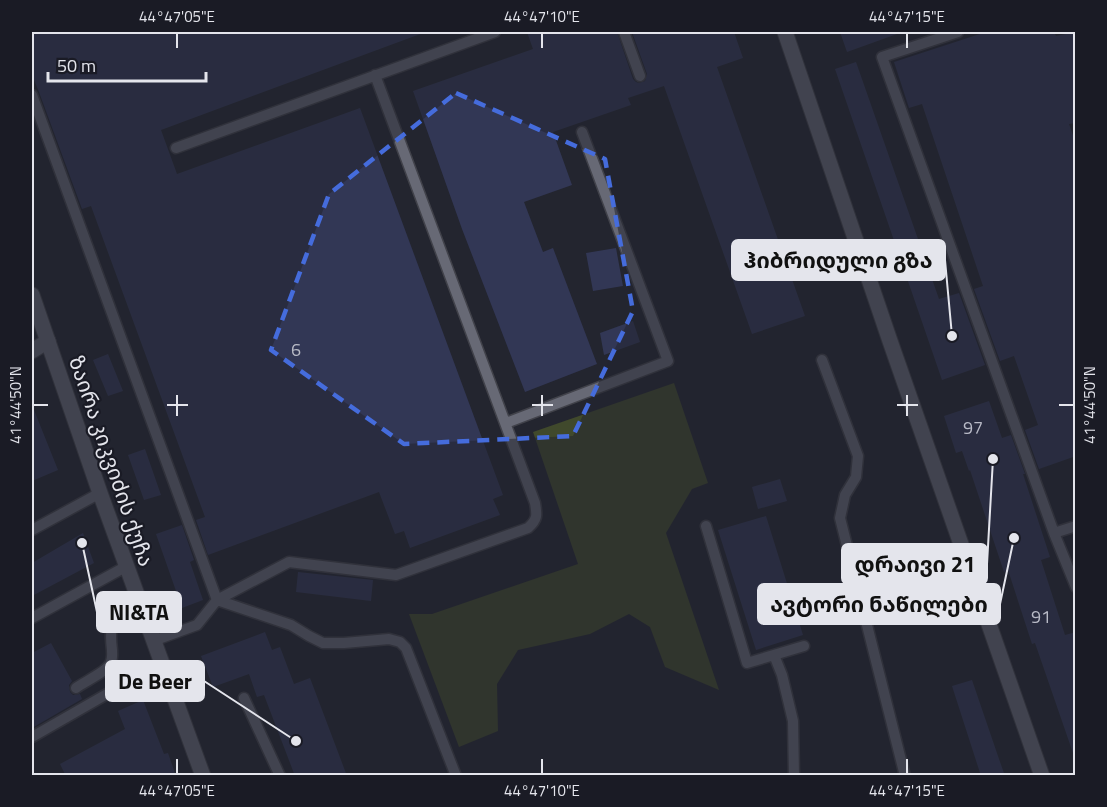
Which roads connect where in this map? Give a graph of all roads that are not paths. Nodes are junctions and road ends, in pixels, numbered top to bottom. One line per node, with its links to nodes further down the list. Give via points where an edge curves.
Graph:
1 (495, 32): 5 (lane)
2 (624, 32): 6 (lane)
3 (785, 32): 37 (street)
4 (958, 32): 19 (lane, via 882,57)
5 (375, 75): 9 (lane); 14 (lane)
6 (640, 76)
7 (32, 95): 22 (lane)
8 (582, 132): 14 (lane, via 668,361)
9 (177, 148)
10 (32, 295): 11 (street, ზაირა კიკვიძის ქუჩა)
11 (48, 341): 12 (street); 15 (street, ზაირა კიკვიძის ქუჩა)
12 (32, 351)
13 (822, 360): 36 (lane, via 858,456 856,477 845,495 840,518)
14 (506, 423): 22 (lane, via 535,503 535,522 528,528 396,575 289,562)
15 (100, 493): 18 (lane); 20 (street, ზაირა კიკვიძის ქუჩა)
16 (1076, 525): 19 (lane)
17 (706, 526): 27 (lane, via 747,663)
18 (32, 530)
19 (1054, 533): 21 (lane)
20 (127, 566): 23 (street, ზაირა კიკვიძის ქუჩა); 24 (lane)
21 (1076, 588)
22 (217, 600): 25 (lane, via 197,625); 34 (lane, via 291,625 323,643 389,639 400,642 406,648)
23 (141, 605): 25 (street, ზაირა კიკვიძის ქუჩა); 29 (lane, via 113,622 112,661 108,667)
24 (32, 618)
25 (153, 641): 28 (street, ზაირა კიკვიძის ქუჩა)
26 (804, 646): 27 (lane)
27 (774, 655): 35 (lane, via 793,721)
28 (161, 663): 31 (lane); 32 (street, ზაირა კიკვიძის ქუჩა)
29 (76, 688)
30 (244, 698): 33 (lane)
31 (32, 737)
32 (203, 776)
33 (280, 776)
34 (456, 776)
35 (794, 776)
36 (905, 776)
37 (1042, 776)

